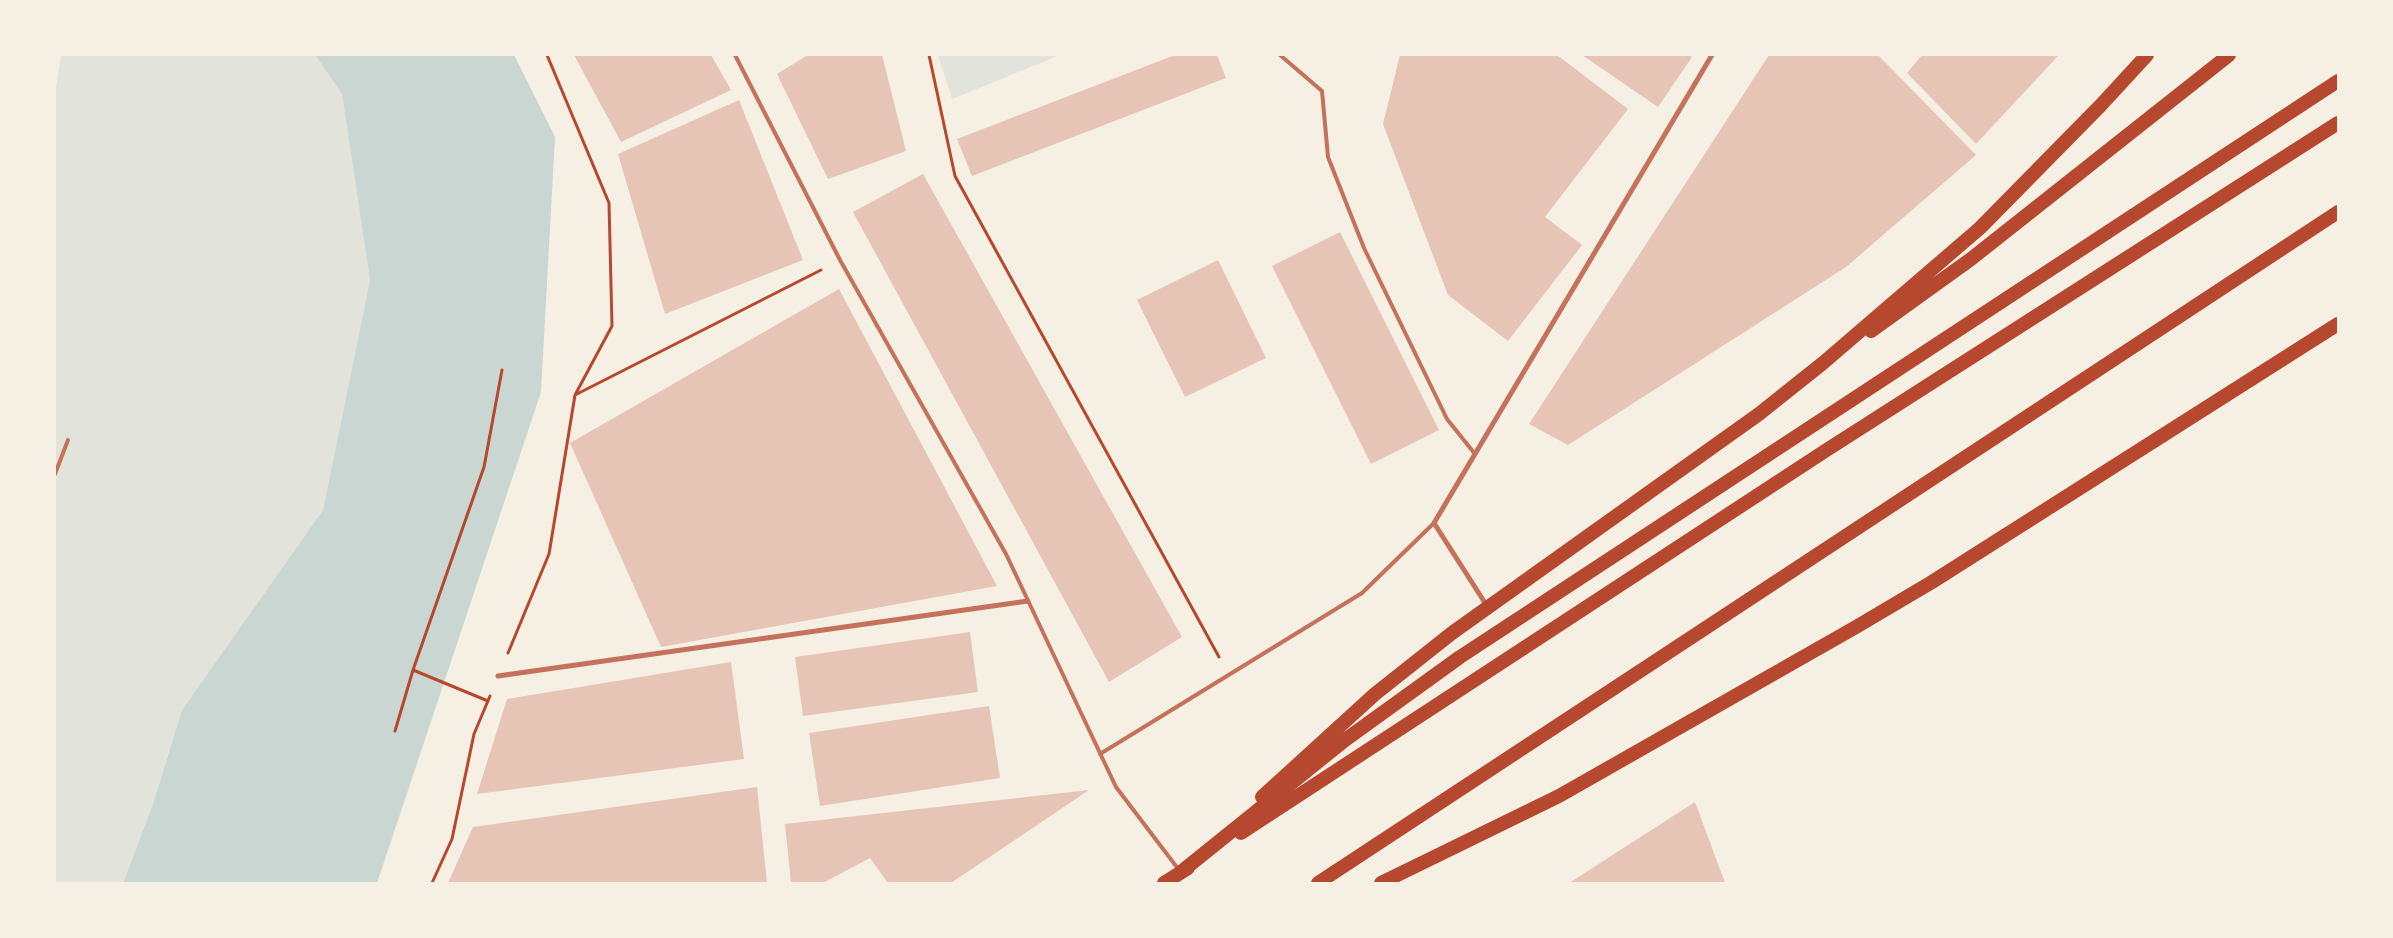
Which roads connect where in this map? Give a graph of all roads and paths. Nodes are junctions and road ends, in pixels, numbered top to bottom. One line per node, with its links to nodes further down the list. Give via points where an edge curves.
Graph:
1 (547, 55): 14 (path, via 609,203 612,326)
2 (736, 55): 11 (lane)
3 (929, 55): 23 (path, via 955,176)
4 (1280, 55): 17 (lane, via 1322,90 1328,157 1364,248 1447,419)
5 (1712, 55): 17 (street)
6 (2147, 55): 15 (highway, via 1980,228)
7 (2229, 55): 15 (highway, via 1970,259)
8 (2338, 80): 28 (highway, via 1460,657 1345,740)
9 (2338, 122): 28 (highway)
10 (2338, 212): 31 (highway)
11 (840, 260): 14 (path); 20 (lane, via 1006,554)
12 (2338, 324): 32 (highway, via 1856,627 1559,796)
13 (502, 370): 22 (path, via 484,467)
14 (575, 395): 24 (path, via 549,554)
15 (1759, 414): 21 (highway)
16 (68, 440): 18 (lane)
17 (1475, 454): 19 (street)
18 (55, 474)
19 (1434, 523): 21 (street); 23 (lane, via 1362,593)
20 (1028, 601): 24 (street); 27 (lane)
21 (1488, 607): 28 (highway, via 1339,725)
22 (413, 670): 25 (path); 26 (path)
23 (1229, 675): 27 (lane)
24 (498, 676): 25 (path)
25 (488, 701): 29 (path, via 474,734 452,839)
26 (395, 731)
27 (1100, 754): 28 (lane, via 1116,788)
28 (1181, 872): 30 (highway)
29 (432, 883)
30 (1164, 883)
31 (1318, 883)
32 (1381, 883)

